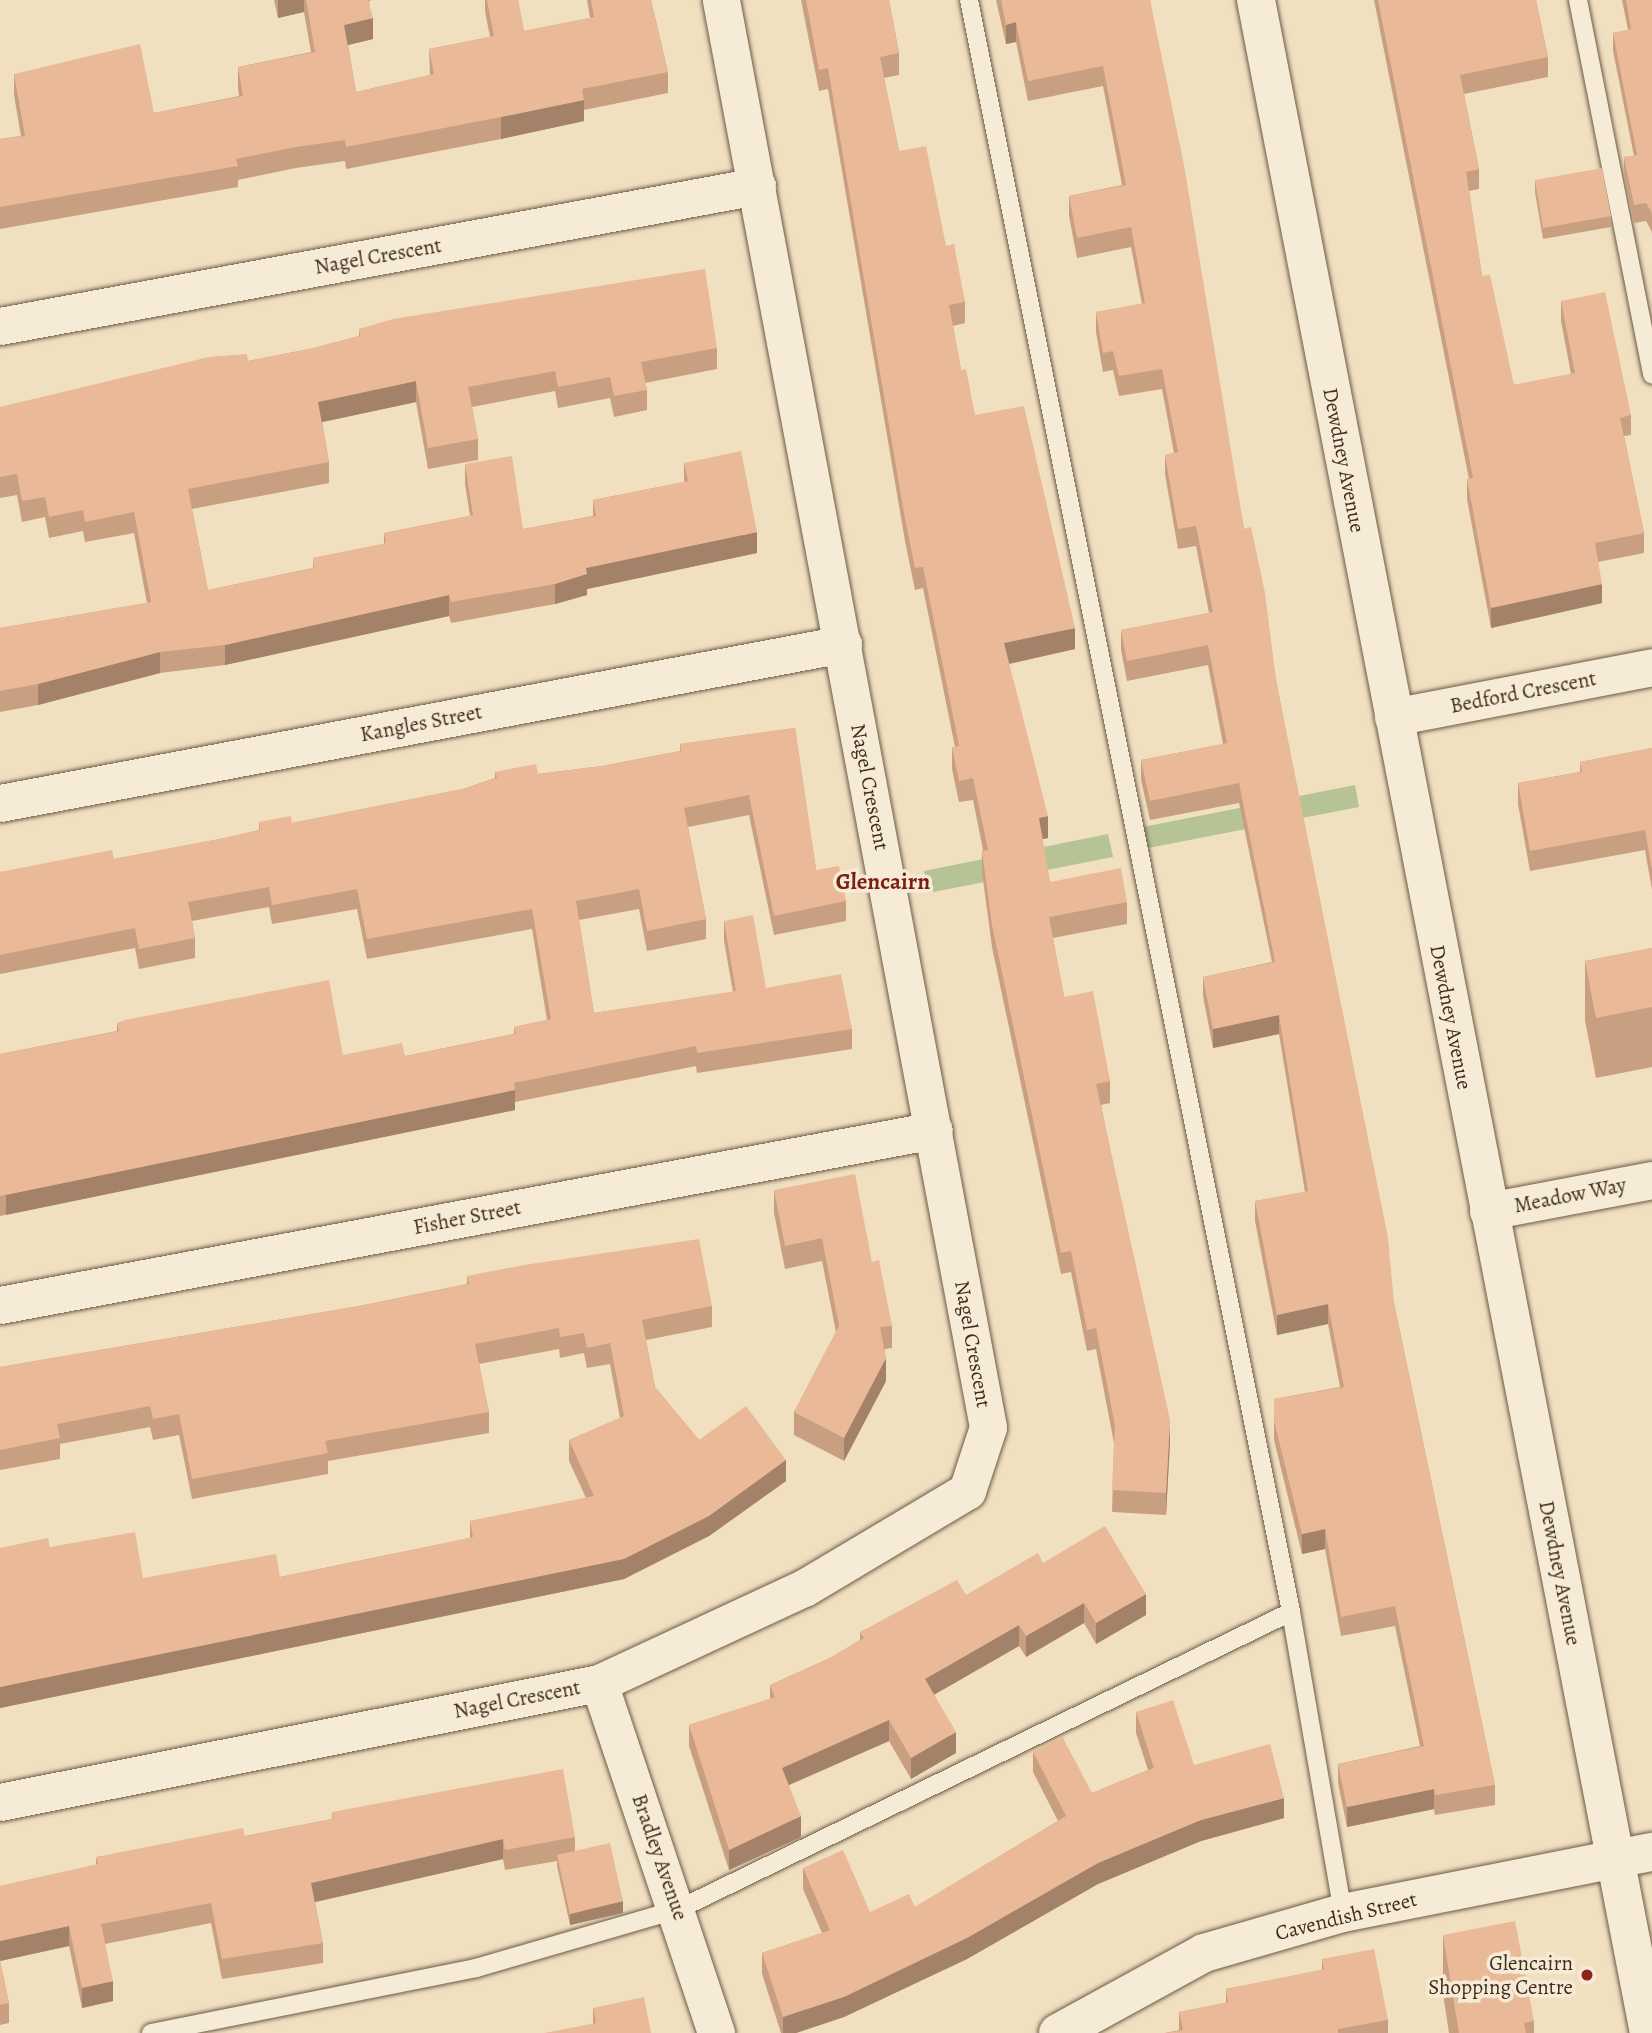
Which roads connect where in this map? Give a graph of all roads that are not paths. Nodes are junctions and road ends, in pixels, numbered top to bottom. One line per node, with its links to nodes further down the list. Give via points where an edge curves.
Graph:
1 (722, 0): 5 (street, Nagel Crescent)
2 (969, 0): 16 (lane)
3 (1256, 0): 10 (street, Dewdney Avenue)
4 (1578, 0): 7 (lane)
5 (757, 187): 6 (street, Nagel Crescent); 8 (street, Nagel Crescent)
6 (0, 326)
7 (1652, 375)
8 (843, 643): 11 (street, Kangles Street); 12 (street, Nagel Crescent)
9 (1652, 667): 10 (street, Bedford Crescent)
10 (1393, 717): 14 (street, Dewdney Avenue)
11 (0, 803)
12 (934, 1130): 15 (street, Fisher Street); 17 (street, Nagel Crescent, via 988,1427 967,1491 804,1588)
13 (1652, 1180): 14 (street, Meadow Way)
14 (1488, 1211): 20 (street, Dewdney Avenue)
15 (0, 1305)
16 (1291, 1612): 21 (lane); 22 (lane)
17 (599, 1683): 18 (street, Nagel Crescent); 21 (street, Bradley Avenue)
18 (0, 1802)
19 (1652, 1852): 20 (street, Cavendish Street)
20 (1615, 1859): 22 (street, Cavendish Street); 26 (street, Dewdney Avenue)
21 (679, 1909): 23 (lane, via 476,1968); 24 (street, Bradley Avenue)
22 (1343, 1913): 25 (street, Cavendish Street, via 1205,1953)
23 (151, 2033)
24 (716, 2033)
25 (1058, 2033)
26 (1649, 2033)

